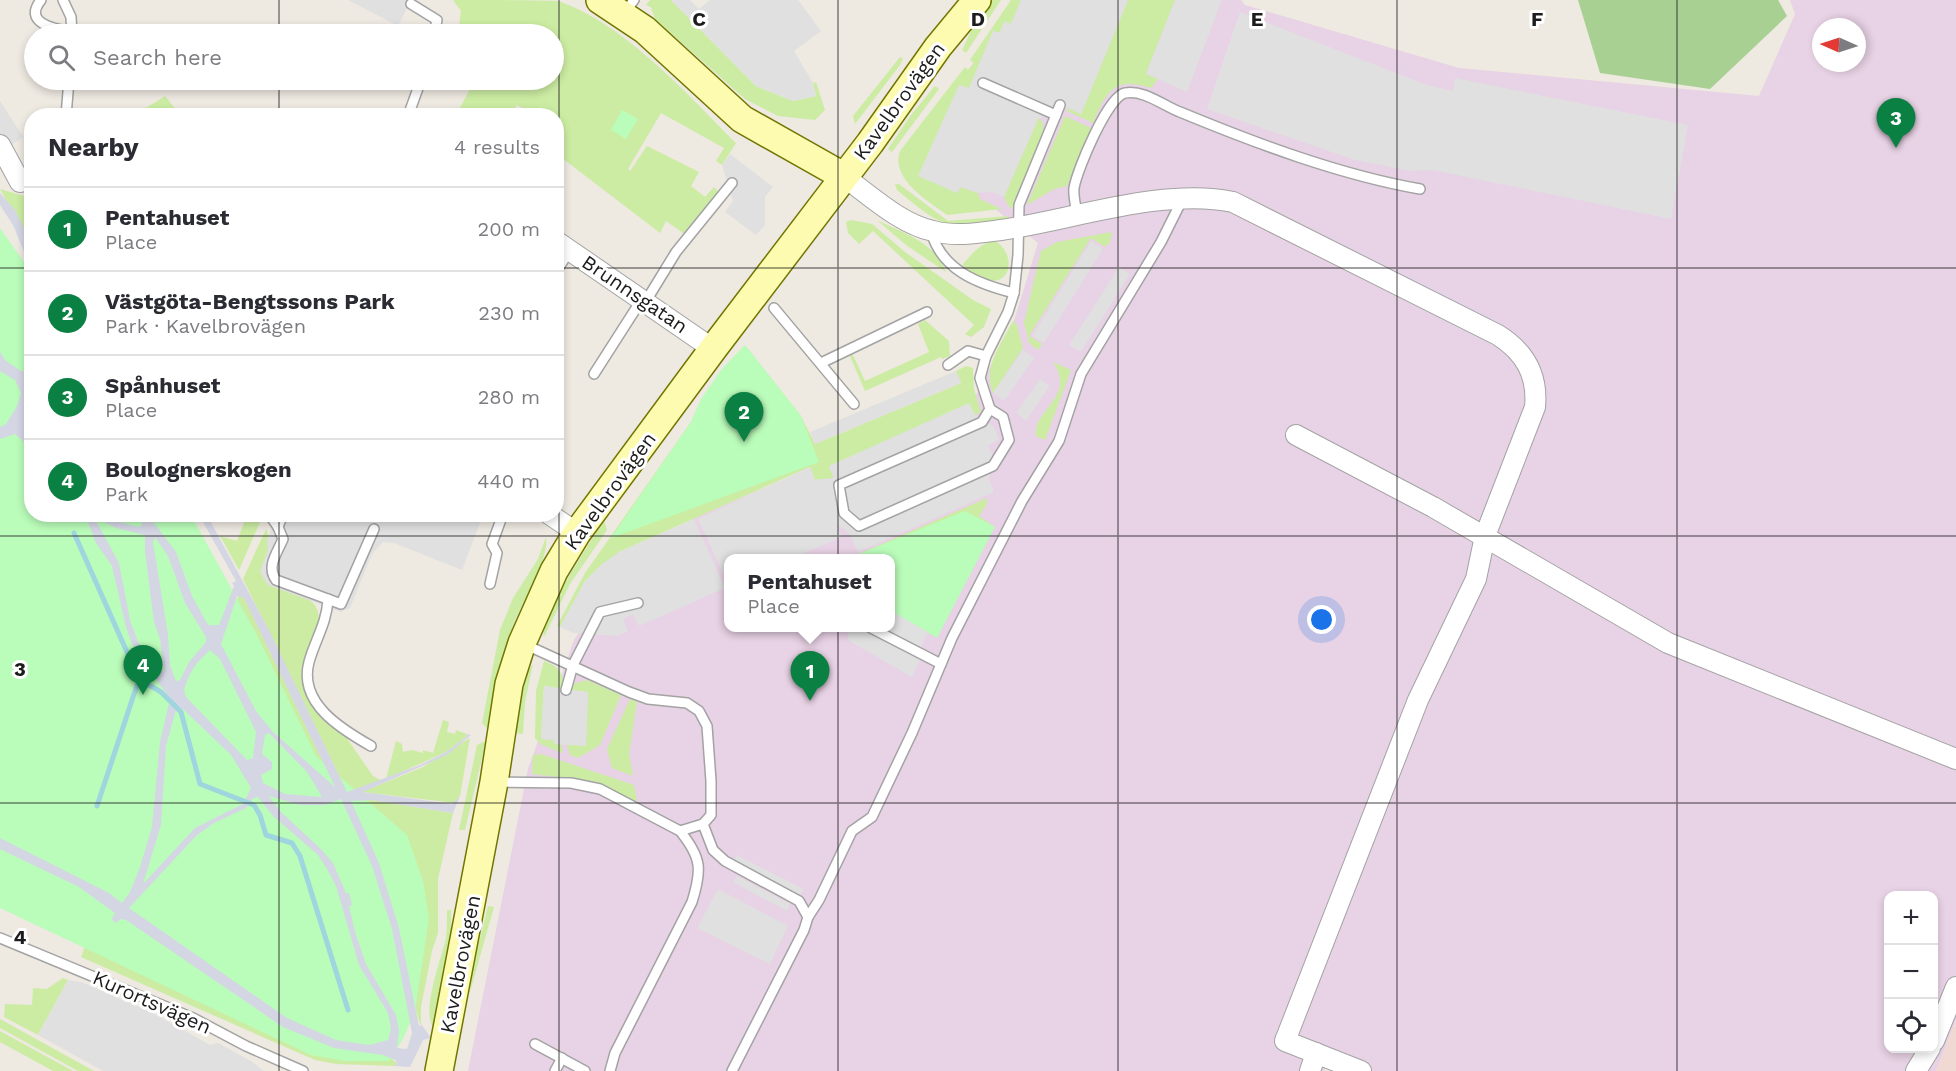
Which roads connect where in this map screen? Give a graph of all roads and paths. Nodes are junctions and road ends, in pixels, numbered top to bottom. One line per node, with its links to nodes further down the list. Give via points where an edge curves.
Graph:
1 (41, 0): 7 (lane, via 35,12)
2 (63, 0): 8 (lane)
3 (600, 0): 6 (main road)
4 (977, 0): 18 (main road, Kavelbrovägen)
5 (411, 4): 9 (lane, via 437,20)
6 (629, 7): 18 (main road, via 742,119)
7 (42, 24)
8 (71, 24)
9 (436, 24)
10 (982, 83): 16 (lane)
11 (68, 90): 14 (lane)
12 (417, 90): 15 (lane)
13 (1060, 105): 16 (lane)
14 (67, 108)
15 (411, 108)
16 (1056, 115): 26 (lane, via 1019,205)
17 (0, 145): 20 (street)
18 (843, 176): 27 (street, via 896,213); 33 (main road, Kavelbrovägen)
19 (0, 177): 22 (street)
20 (24, 182)
21 (732, 183): 30 (lane, via 676,252)
22 (24, 184)
23 (1420, 189): 25 (lane, via 1369,178 1222,130 1141,94 1124,93 1105,112 1075,183)
24 (1182, 200): 25 (street, via 1134,203); 48 (street, via 1241,204 1498,335 1518,351 1531,370 1536,391 1534,407 1527,434); 54 (lane, via 1081,374 1059,441 995,551)
25 (1077, 215): 26 (street)
26 (1017, 228): 27 (street, via 967,234); 29 (lane)
27 (932, 231): 29 (lane, via 936,249 966,277)
28 (564, 247): 30 (street, Brunnsgatan)
29 (1014, 293): 34 (lane)
30 (644, 300): 33 (street, Brunnsgatan); 37 (lane)
31 (774, 308): 35 (lane)
32 (927, 312): 35 (lane)
33 (713, 349): 47 (main road, Kavelbrovägen)
34 (986, 356): 36 (lane, via 968,351); 39 (lane, via 980,378)
35 (821, 363): 38 (lane)
36 (948, 365)
37 (594, 374)
38 (854, 404)
39 (990, 409): 39 (lane, via 982,422 839,485 844,513 859,526 993,466 1009,440 1003,417)
40 (1296, 435): 48 (street)
41 (275, 522): 45 (lane)
42 (280, 522): 45 (lane)
43 (499, 522): 49 (lane, via 492,544 497,553)
44 (561, 522): 47 (street)
45 (278, 527): 50 (lane, via 283,539 271,564 271,574 276,580)
46 (374, 529): 50 (lane, via 341,604)
47 (577, 533): 53 (main road, Kavelbrovägen, via 554,571)
48 (1485, 536): 58 (street, via 1668,643); 69 (street, via 1476,579 1418,700 1286,1041)
49 (490, 584)
50 (328, 599): 57 (lane, via 323,629 309,662 309,688 314,700 335,723)
51 (638, 603): 55 (lane, via 600,612)
52 (880, 632): 54 (lane)
53 (522, 643): 55 (lane); 59 (main road, Kavelbrovägen, via 509,684)
54 (941, 664): 62 (lane, via 872,817 852,831)
55 (573, 665): 56 (lane); 60 (lane, via 648,699 687,703 699,711 707,726 711,781 711,814)
56 (566, 690)
57 (371, 746)
58 (1956, 759)
59 (494, 782): 61 (lane, via 571,783 600,789); 71 (main road, Kavelbrovägen)
60 (703, 824): 61 (lane); 62 (lane, via 713,850 725,861 799,901)
61 (680, 831): 74 (lane, via 699,862 699,879 692,902)
62 (808, 917): 75 (lane)
63 (0, 938): 70 (lane, Kurortsvägen, via 193,1018)
64 (1956, 987): 65 (street)
65 (1938, 1031)
66 (535, 1044): 68 (lane)
67 (1927, 1053): 77 (street)
68 (562, 1058): 72 (lane); 73 (lane)
69 (1313, 1062): 76 (street)
70 (303, 1071)
71 (439, 1071)
72 (555, 1071)
73 (585, 1071)
74 (609, 1071)
75 (732, 1071)
76 (1361, 1071)
77 (1916, 1071)

